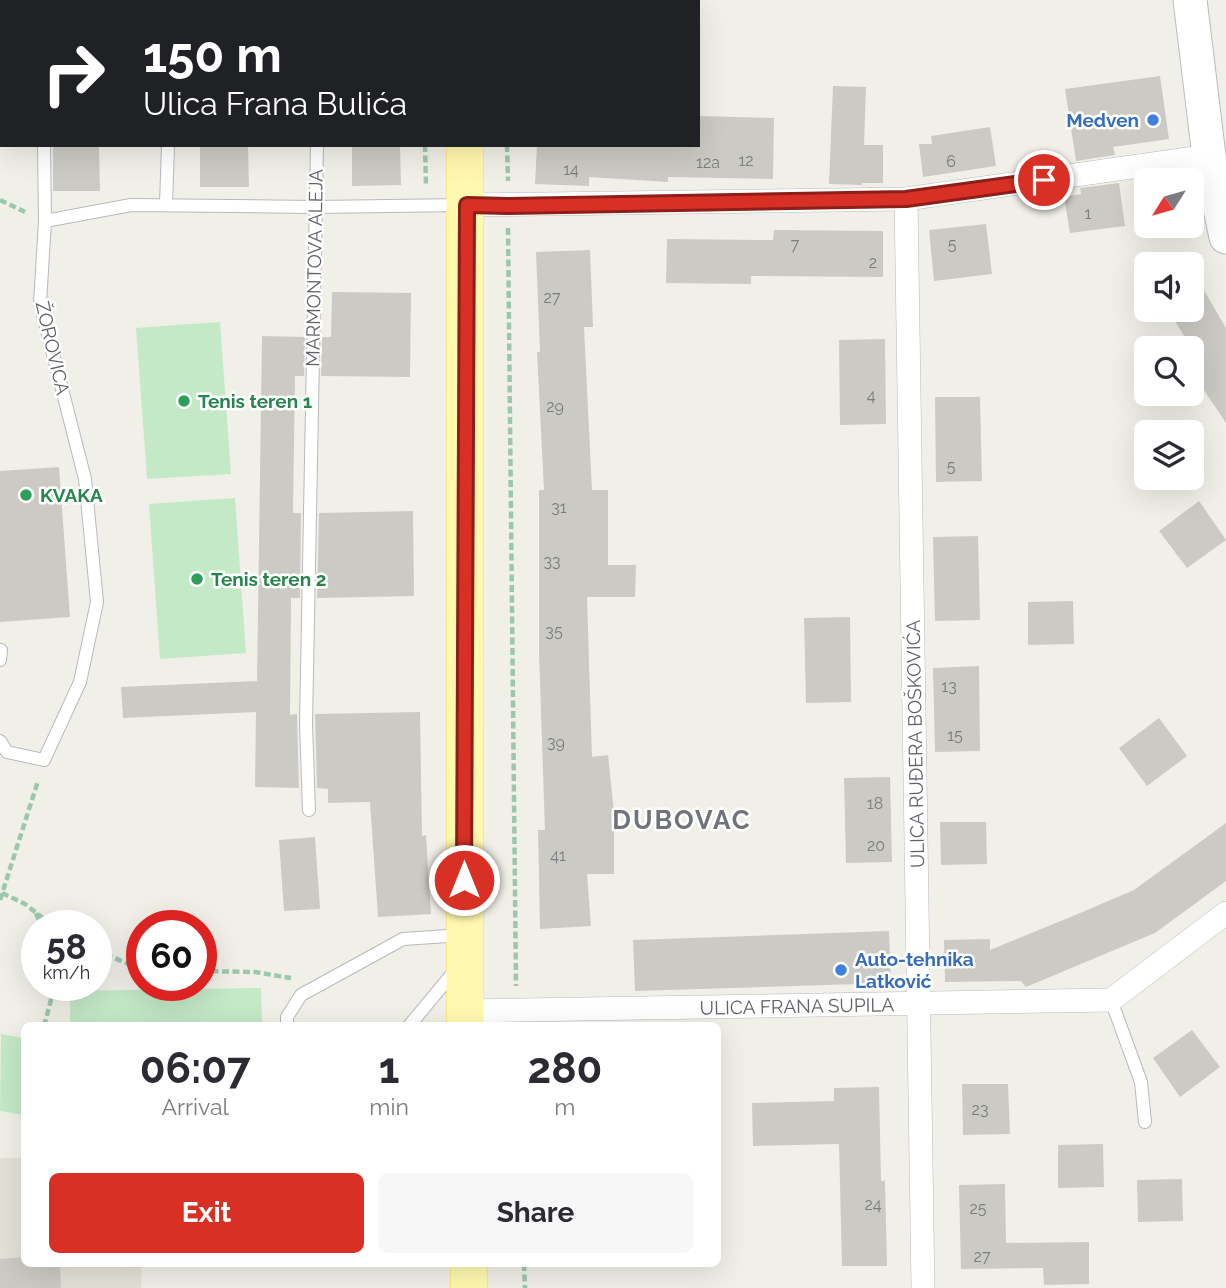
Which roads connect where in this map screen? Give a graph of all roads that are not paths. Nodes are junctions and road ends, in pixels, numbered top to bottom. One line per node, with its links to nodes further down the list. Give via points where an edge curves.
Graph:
1 (1190, 0): 6 (main road)
2 (44, 147): 11 (lane)
3 (168, 147): 8 (lane)
4 (317, 147): 10 (lane, MARMONTOVA ALEJA)
5 (466, 147): 9 (main road)
6 (1209, 156): 7 (street); 12 (main road)
7 (906, 199): 9 (street); 18 (street, ULICA RUĐERA BOŠKOVIĆA)
8 (166, 204): 10 (lane); 11 (lane, via 131,205)
9 (467, 205): 10 (lane); 16 (main road)
10 (316, 207): 14 (lane, MARMONTOVA ALEJA, via 306,724)
11 (45, 221): 13 (lane, ŽOROVICA, via 40,303 85,480 97,602 80,682 44,760 7,752)
12 (1226, 237)
13 (0, 741)
14 (309, 810)
15 (1226, 913): 17 (street)
16 (464, 947): 19 (main road); 20 (lane, via 403,939 301,995); 21 (lane)
17 (1111, 1000): 18 (street, ULICA FRANA SUPILA); 22 (lane, via 1141,1082)
18 (920, 1004): 19 (street, ULICA FRANA SUPILA, via 516,1011); 25 (street, ULICA RUĐERA BOŠKOVIĆA)
19 (465, 1018)
20 (287, 1022)
21 (412, 1022)
22 (1145, 1122)
23 (469, 1267): 24 (main road)
24 (469, 1288)
25 (923, 1288)

